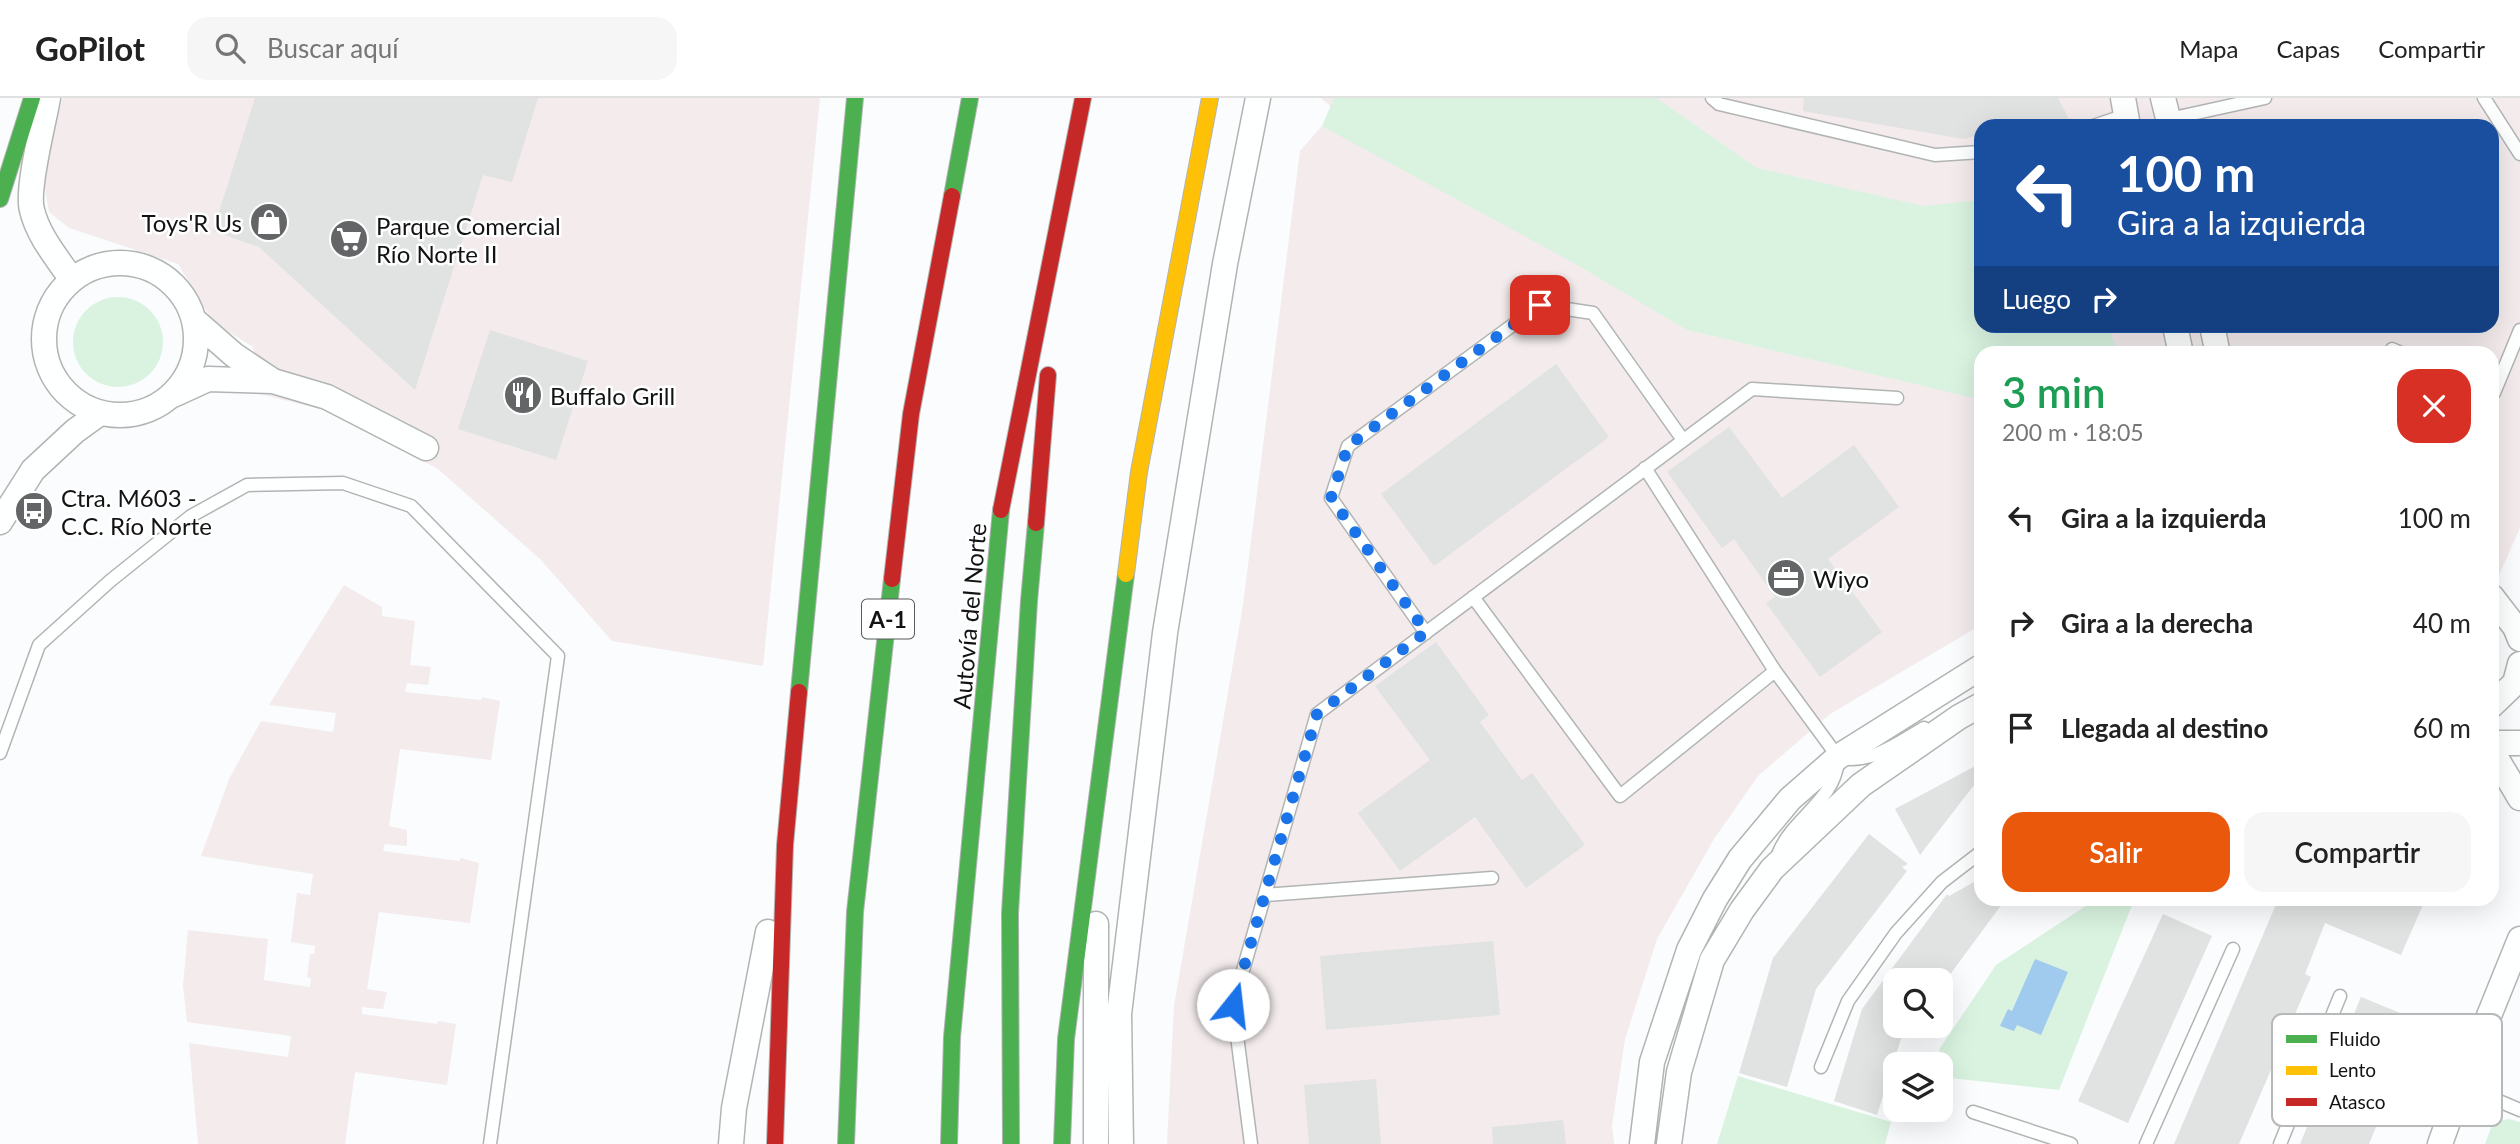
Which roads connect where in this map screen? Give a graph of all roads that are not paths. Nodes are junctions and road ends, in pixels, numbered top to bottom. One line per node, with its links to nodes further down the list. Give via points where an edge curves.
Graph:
1 (32, 98): 16 (highway)
2 (48, 98): 18 (street, via 31,208 45,241)
3 (855, 98): 49 (highway)
4 (970, 98): 68 (highway, A-1, via 911,414 855,912)
5 (1083, 98): 17 (highway, Autovía del Norte)
6 (1210, 98): 48 (highway, via 1139,472)
7 (1258, 98): 73 (street, via 1225,264 1166,633 1119,1014)
8 (1712, 98): 14 (lane, via 1718,104 1935,155)
9 (2266, 98): 11 (lane)
10 (2484, 98): 12 (lane)
11 (2167, 114)
12 (2498, 119)
13 (2499, 121): 15 (lane)
14 (1974, 152)
15 (2520, 154)
16 (0, 199)
17 (1051, 268): 69 (highway, Autovía del Norte, via 1002,502 952,1037); 70 (highway, via 1047,409 1029,601 1010,913)
18 (72, 280): 19 (street, via 109,264 150,270 170,281); 25 (street, via 49,312 44,351 60,387 84,408)
19 (194, 320): 21 (street); 23 (street, via 194,360)
20 (2520, 330): 22 (lane)
21 (272, 381): 23 (street, via 208,379); 27 (street, via 327,397)
22 (2499, 381)
23 (173, 395): 25 (street, via 133,414)
24 (1898, 398): 26 (lane, via 1752,389)
25 (100, 413): 29 (street, via 33,470)
26 (1683, 440): 28 (lane); 34 (lane, via 1593,313 1540,305 1348,446 1331,498)
27 (426, 448)
28 (1645, 468): 30 (lane); 37 (lane)
29 (0, 522)
30 (1473, 597): 34 (lane); 37 (lane, via 1620,796)
31 (2499, 599): 33 (street)
32 (2499, 606): 35 (street)
33 (2520, 608)
34 (1426, 632): 53 (lane, via 1317,714)
35 (2520, 639)
36 (2520, 664): 39 (street, via 2515,683)
37 (1775, 671): 45 (lane)
38 (1974, 671): 45 (street)
39 (2499, 698)
40 (1974, 706): 45 (lane, via 1867,757)
41 (1974, 707): 51 (street, via 1861,785)
42 (2499, 743): 43 (street)
43 (2520, 743)
44 (0, 753): 65 (lane, via 38,645 191,516 247,485 343,483 411,506 558,656)
45 (1838, 757): 51 (lane, via 1827,792 1792,831); 75 (street, via 1790,799 1740,859 1689,950 1652,1062)
46 (2499, 763): 47 (street)
47 (2520, 798)
48 (1097, 813): 71 (highway, via 1066,1039); 72 (street)
49 (785, 845): 66 (street); 67 (highway)
50 (1974, 857): 59 (lane, via 1942,882 1896,933 1848,1002)
51 (1772, 869): 76 (street, via 1712,960 1679,1072)
52 (1492, 878): 53 (lane)
53 (1265, 895): 74 (lane, via 1233,1005)
54 (2520, 939): 58 (street)
55 (2233, 949): 78 (lane)
56 (2340, 996): 57 (lane)
57 (2333, 1014)
58 (2490, 1014)
59 (1821, 1067)
60 (2502, 1102): 61 (lane)
61 (2520, 1110)
62 (1973, 1112): 77 (lane)
63 (2287, 1126): 79 (lane)
64 (2446, 1126): 80 (street)
65 (490, 1144)
66 (731, 1144)
67 (775, 1144)
68 (846, 1144)
69 (949, 1144)
70 (1010, 1144)
71 (1062, 1144)
72 (1096, 1144)
73 (1121, 1144)
74 (1251, 1144)
75 (1642, 1144)
76 (1670, 1144)
77 (2071, 1144)
78 (2146, 1144)
79 (2280, 1144)
80 (2440, 1144)

